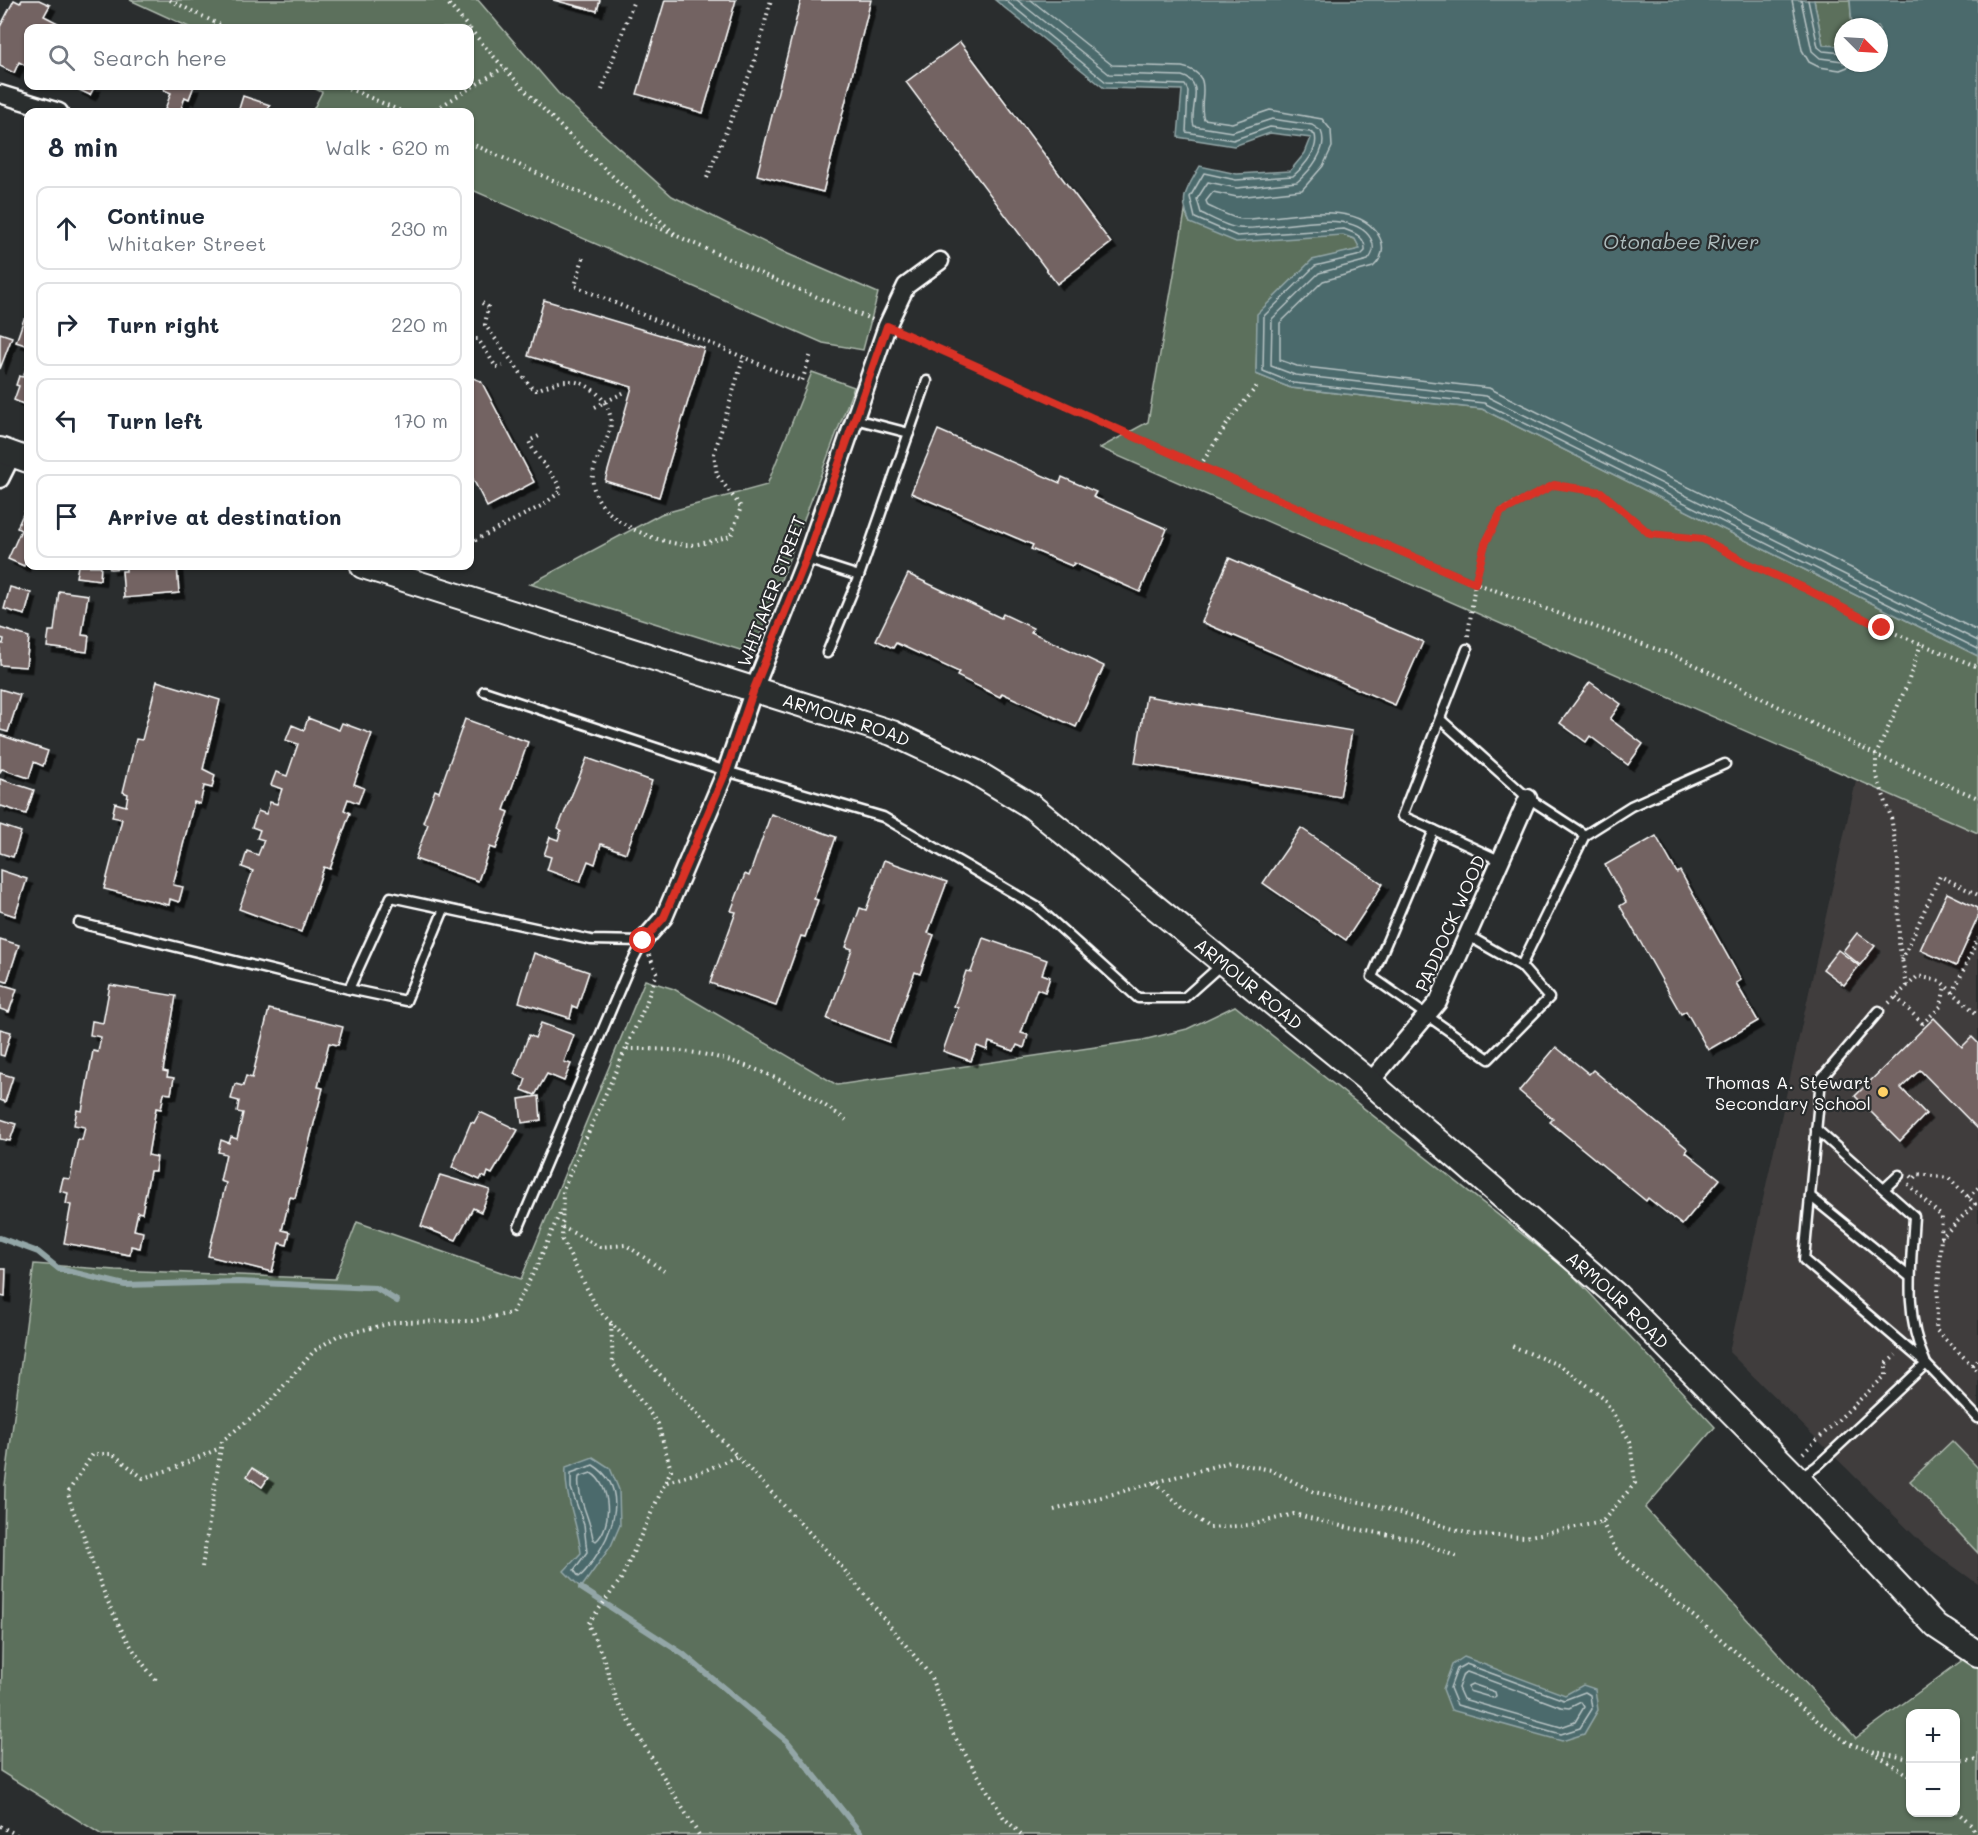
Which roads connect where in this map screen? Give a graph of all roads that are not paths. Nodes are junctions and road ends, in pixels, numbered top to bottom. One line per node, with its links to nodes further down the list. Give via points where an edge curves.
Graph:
1 (0, 94): 2 (street)
2 (46, 108)
3 (940, 261): 5 (street, WHITAKER STREET, via 906,286 887,326)
4 (927, 381): 6 (lane)
5 (855, 419): 6 (lane); 9 (street, WHITAKER STREET)
6 (909, 433): 11 (lane)
7 (13, 455): 8 (street)
8 (0, 479)
9 (806, 559): 11 (lane); 14 (street, WHITAKER STREET)
10 (376, 570): 14 (main road, ARMOUR ROAD)
11 (859, 576): 13 (lane)
12 (1467, 649): 16 (lane)
13 (827, 653)
14 (754, 689): 18 (street, WHITAKER STREET); 27 (main road, ARMOUR ROAD, via 892,733 975,772 1031,806)
15 (484, 691): 18 (lane)
16 (1440, 719): 19 (lane); 20 (lane, via 1402,816)
17 (1725, 764): 21 (lane, via 1631,807)
18 (726, 771): 26 (street, WHITAKER STREET, via 664,917); 27 (lane, via 883,817 1037,907 1138,998 1184,998)
19 (1528, 798): 21 (lane); 22 (street, PADDOCK WOOD)
20 (1434, 830): 22 (lane); 31 (lane, via 1372,977)
21 (1585, 835): 28 (lane)
22 (1499, 860): 25 (street, PADDOCK WOOD)
23 (444, 909): 26 (lane, via 591,940); 29 (lane, via 391,897); 29 (lane, via 406,1001)
24 (79, 923): 29 (lane)
25 (1467, 935): 28 (lane); 31 (street, PADDOCK WOOD, via 1438,1002)
26 (643, 941): 37 (lane)
27 (1223, 963): 32 (main road, ARMOUR ROAD)
28 (1521, 966): 31 (lane, via 1549,998 1489,1059)
29 (349, 989)
30 (1879, 1011): 33 (lane, via 1821,1079)
31 (1426, 1017): 32 (street, PADDOCK WOOD)
32 (1370, 1082): 41 (main road, ARMOUR ROAD, via 1617,1296)
33 (1816, 1129): 35 (lane); 36 (lane)
34 (1899, 1175): 35 (lane)
35 (1884, 1189): 38 (lane, via 1914,1216)
36 (1810, 1196): 38 (lane); 39 (lane, via 1804,1260)
37 (519, 1227)
38 (1910, 1277): 39 (lane, via 1914,1337)
39 (1926, 1364): 40 (lane); 41 (lane, via 1817,1466)
40 (1978, 1418)
41 (1798, 1479): 42 (main road, ARMOUR ROAD, via 1936,1626)
42 (1978, 1654)

